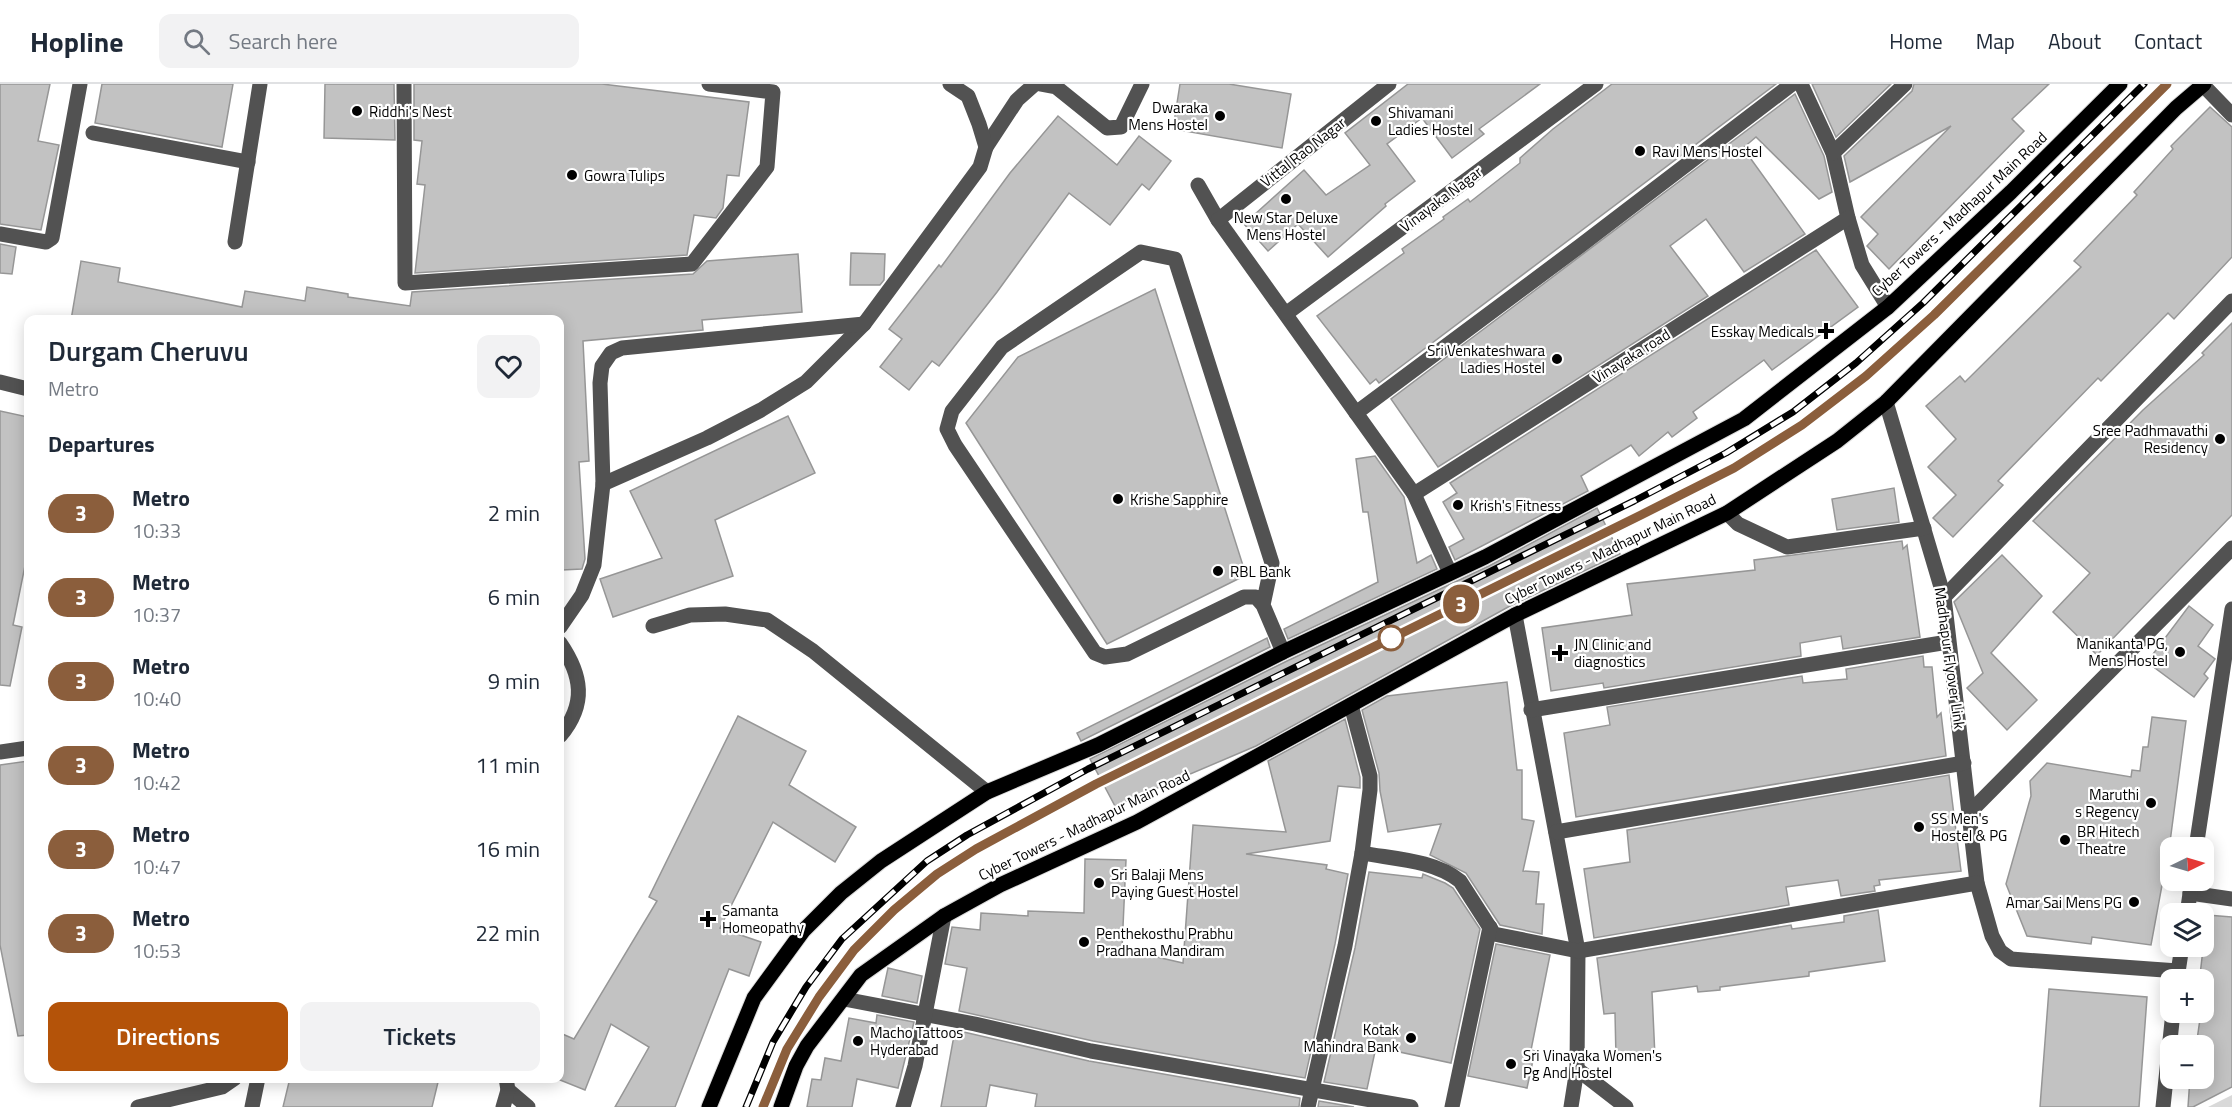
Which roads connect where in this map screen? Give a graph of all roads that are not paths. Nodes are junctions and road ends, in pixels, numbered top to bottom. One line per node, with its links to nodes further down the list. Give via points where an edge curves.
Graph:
1 (80, 84): 24 (street, via 52,238 46,242)
2 (260, 84): 20 (street)
3 (404, 84): 4 (street, via 405,283 692,264 768,167 773,92)
4 (709, 84)
5 (950, 84): 18 (street, via 968,96)
6 (1035, 84): 18 (street, via 1017,100)
7 (1040, 84): 15 (street, via 1056,87 1107,128 1121,127)
8 (1389, 84): 23 (street, Vittal Rao Nagar)
9 (1596, 84): 28 (street, Vinayaka Nagar)
10 (1792, 84): 33 (street)
11 (1801, 84): 19 (street)
12 (1905, 84): 19 (street)
13 (2120, 84): 27 (main road, Cyber Towers - Madhapur Main Road, via 2012,192)
14 (2203, 85): 16 (street); 32 (main road, Cyber Towers - Madhapur Main Road)
15 (1141, 88)
16 (2232, 115)
17 (93, 133): 20 (street)
18 (986, 147): 29 (street, via 980,167)
19 (1833, 153): 22 (street)
20 (248, 162): 25 (street)
21 (1198, 185): 23 (street)
22 (1848, 218): 27 (street, via 1865,270); 35 (street, Vinayaka road)
23 (1218, 220): 28 (street)
24 (0, 234)
25 (235, 242)
26 (2232, 302): 40 (street)
27 (1888, 307): 39 (main road, Cyber Towers - Madhapur Main Road, via 1744,419)
28 (1287, 313): 33 (street)
29 (864, 324): 34 (street, via 806,382 761,410); 34 (street, via 622,348 611,353 602,366 600,383)
30 (0, 382): 31 (street)
31 (24, 388)
32 (1886, 402): 36 (main road, Cyber Towers - Madhapur Main Road, via 1837,441); 37 (street, Madhapur Flyover Link)
33 (1356, 413): 35 (street)
34 (603, 484): 44 (street, via 594,565 582,595)
35 (1414, 494): 39 (street)
36 (1727, 513): 37 (street, via 1738,524 1787,547); 43 (main road, Cyber Towers - Madhapur Main Road)
37 (1924, 528): 40 (street, Madhapur Flyover Link)
38 (2232, 548): 58 (street)
39 (1450, 573): 48 (main road, Cyber Towers - Madhapur Main Road)
40 (1944, 597): 46 (street, Madhapur Flyover Link)
41 (1263, 605): 41 (street, via 1256,597 1244,597 1127,654 1105,657 1095,653 947,429 952,411 1002,347 1141,252 1175,259 1272,563); 48 (street)
42 (2232, 609): 51 (street)
43 (1515, 615): 49 (main road, Cyber Towers - Madhapur Main Road); 50 (street)
44 (564, 621)
45 (653, 626): 57 (street, via 690,615 725,614 767,620 813,651)
46 (1948, 642): 50 (street); 56 (street, Madhapur Flyover Link)
47 (564, 649): 53 (street, via 579,678 576,709)
48 (1283, 652): 57 (main road, Cyber Towers - Madhapur Main Road, via 1098,745)
49 (1352, 705): 61 (street, via 1370,776); 65 (main road, Cyber Towers - Madhapur Main Road, via 1137,822 1000,885)
50 (1531, 710): 59 (street)
51 (2216, 710): 52 (street); 60 (street)
52 (2232, 713)
53 (564, 729)
54 (24, 749): 55 (street)
55 (0, 752)
56 (1964, 763): 58 (street, Madhapur Flyover Link); 59 (street)
57 (987, 792): 81 (main road, Cyber Towers - Madhapur Main Road, via 881,861 841,893 803,932 754,999)
58 (1968, 814): 62 (street, Madhapur Flyover Link)
59 (1556, 832): 67 (street)
60 (2198, 837)
61 (1362, 853): 66 (street, via 1445,871 1460,881); 76 (street)
62 (1977, 883): 67 (street); 68 (street, Madhapur Flyover Link, via 1992,936 2000,951 2011,959)
63 (2205, 891): 64 (street)
64 (2232, 899)
65 (944, 916): 69 (main road, Cyber Towers - Madhapur Main Road, via 861,975); 70 (street)
66 (1490, 927): 67 (street, via 1494,934); 86 (street)
67 (1578, 951): 72 (street)
68 (2160, 973)
69 (844, 999): 70 (street); 82 (main road, Cyber Towers - Madhapur Main Road, via 807,1046)
70 (924, 1014): 76 (street, via 1091,1051); 83 (street)
71 (2173, 1023): 89 (street)
72 (1576, 1069): 87 (street); 88 (street)
73 (228, 1083): 77 (street)
74 (257, 1083): 78 (street)
75 (507, 1084): 79 (street); 80 (street)
76 (1313, 1089): 84 (street); 85 (street)
77 (138, 1107)
78 (252, 1107)
79 (503, 1107)
80 (528, 1107)
81 (709, 1107)
82 (781, 1107)
83 (903, 1107)
84 (1308, 1107)
85 (1411, 1107)
86 (1452, 1107)
87 (1571, 1107)
88 (1626, 1107)
89 (2163, 1107)

